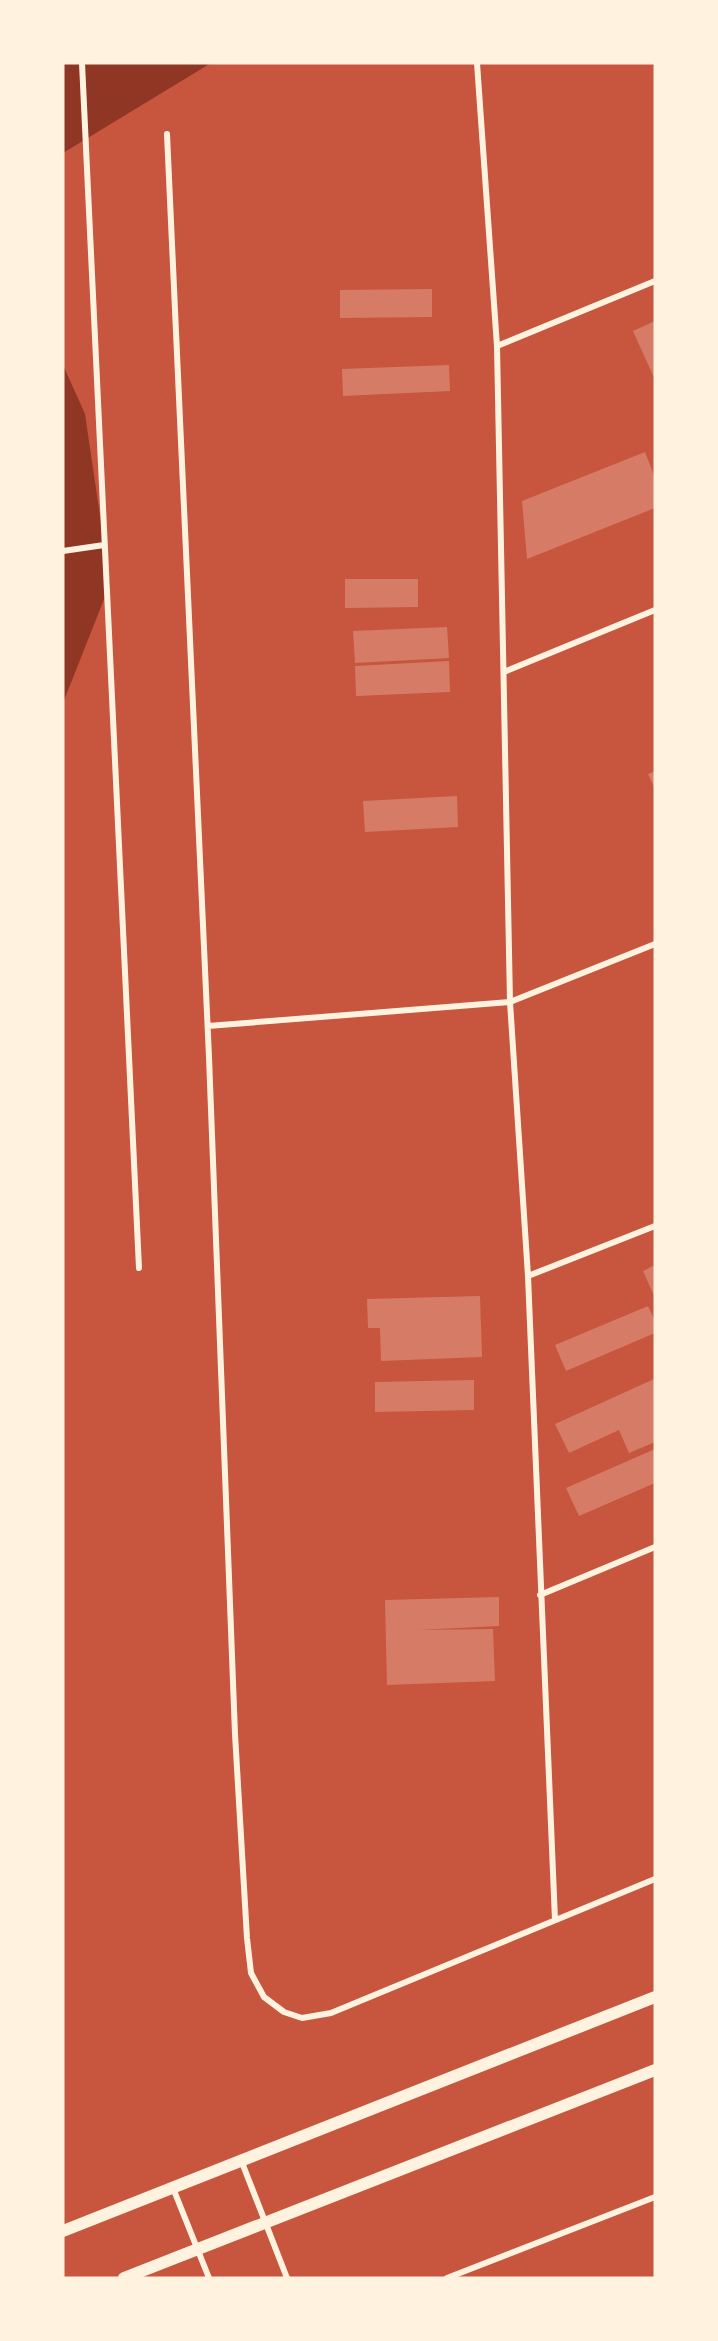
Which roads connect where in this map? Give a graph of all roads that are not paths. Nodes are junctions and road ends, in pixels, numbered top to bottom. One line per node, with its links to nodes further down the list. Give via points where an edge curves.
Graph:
1 (81, 63): 6 (street)
2 (477, 63): 5 (street)
3 (167, 134): 12 (street)
4 (655, 281): 5 (street)
5 (497, 345): 9 (street)
6 (105, 545): 7 (street); 14 (street)
7 (63, 551)
8 (655, 610): 9 (street)
9 (504, 672): 11 (street)
10 (655, 944): 11 (street)
11 (510, 1002): 12 (street); 15 (street)
12 (208, 1026): 19 (street, via 235,1734 251,1973 264,1996 284,2012 302,2018 331,2013)
13 (655, 1226): 15 (street)
14 (139, 1268)
15 (528, 1276): 17 (street)
16 (655, 1548): 17 (street)
17 (540, 1595): 19 (street)
18 (655, 1879): 19 (street)
19 (555, 1920)
20 (655, 1997): 22 (main road)
21 (655, 2070): 25 (main road)
22 (241, 2160): 23 (main road); 25 (street)
23 (173, 2187): 26 (main road); 27 (street)
24 (655, 2197): 31 (street)
25 (266, 2223): 27 (main road); 30 (street)
26 (63, 2231)
27 (198, 2249): 28 (main road); 29 (street)
28 (124, 2278)
29 (209, 2278)
30 (287, 2278)
31 (447, 2278)

